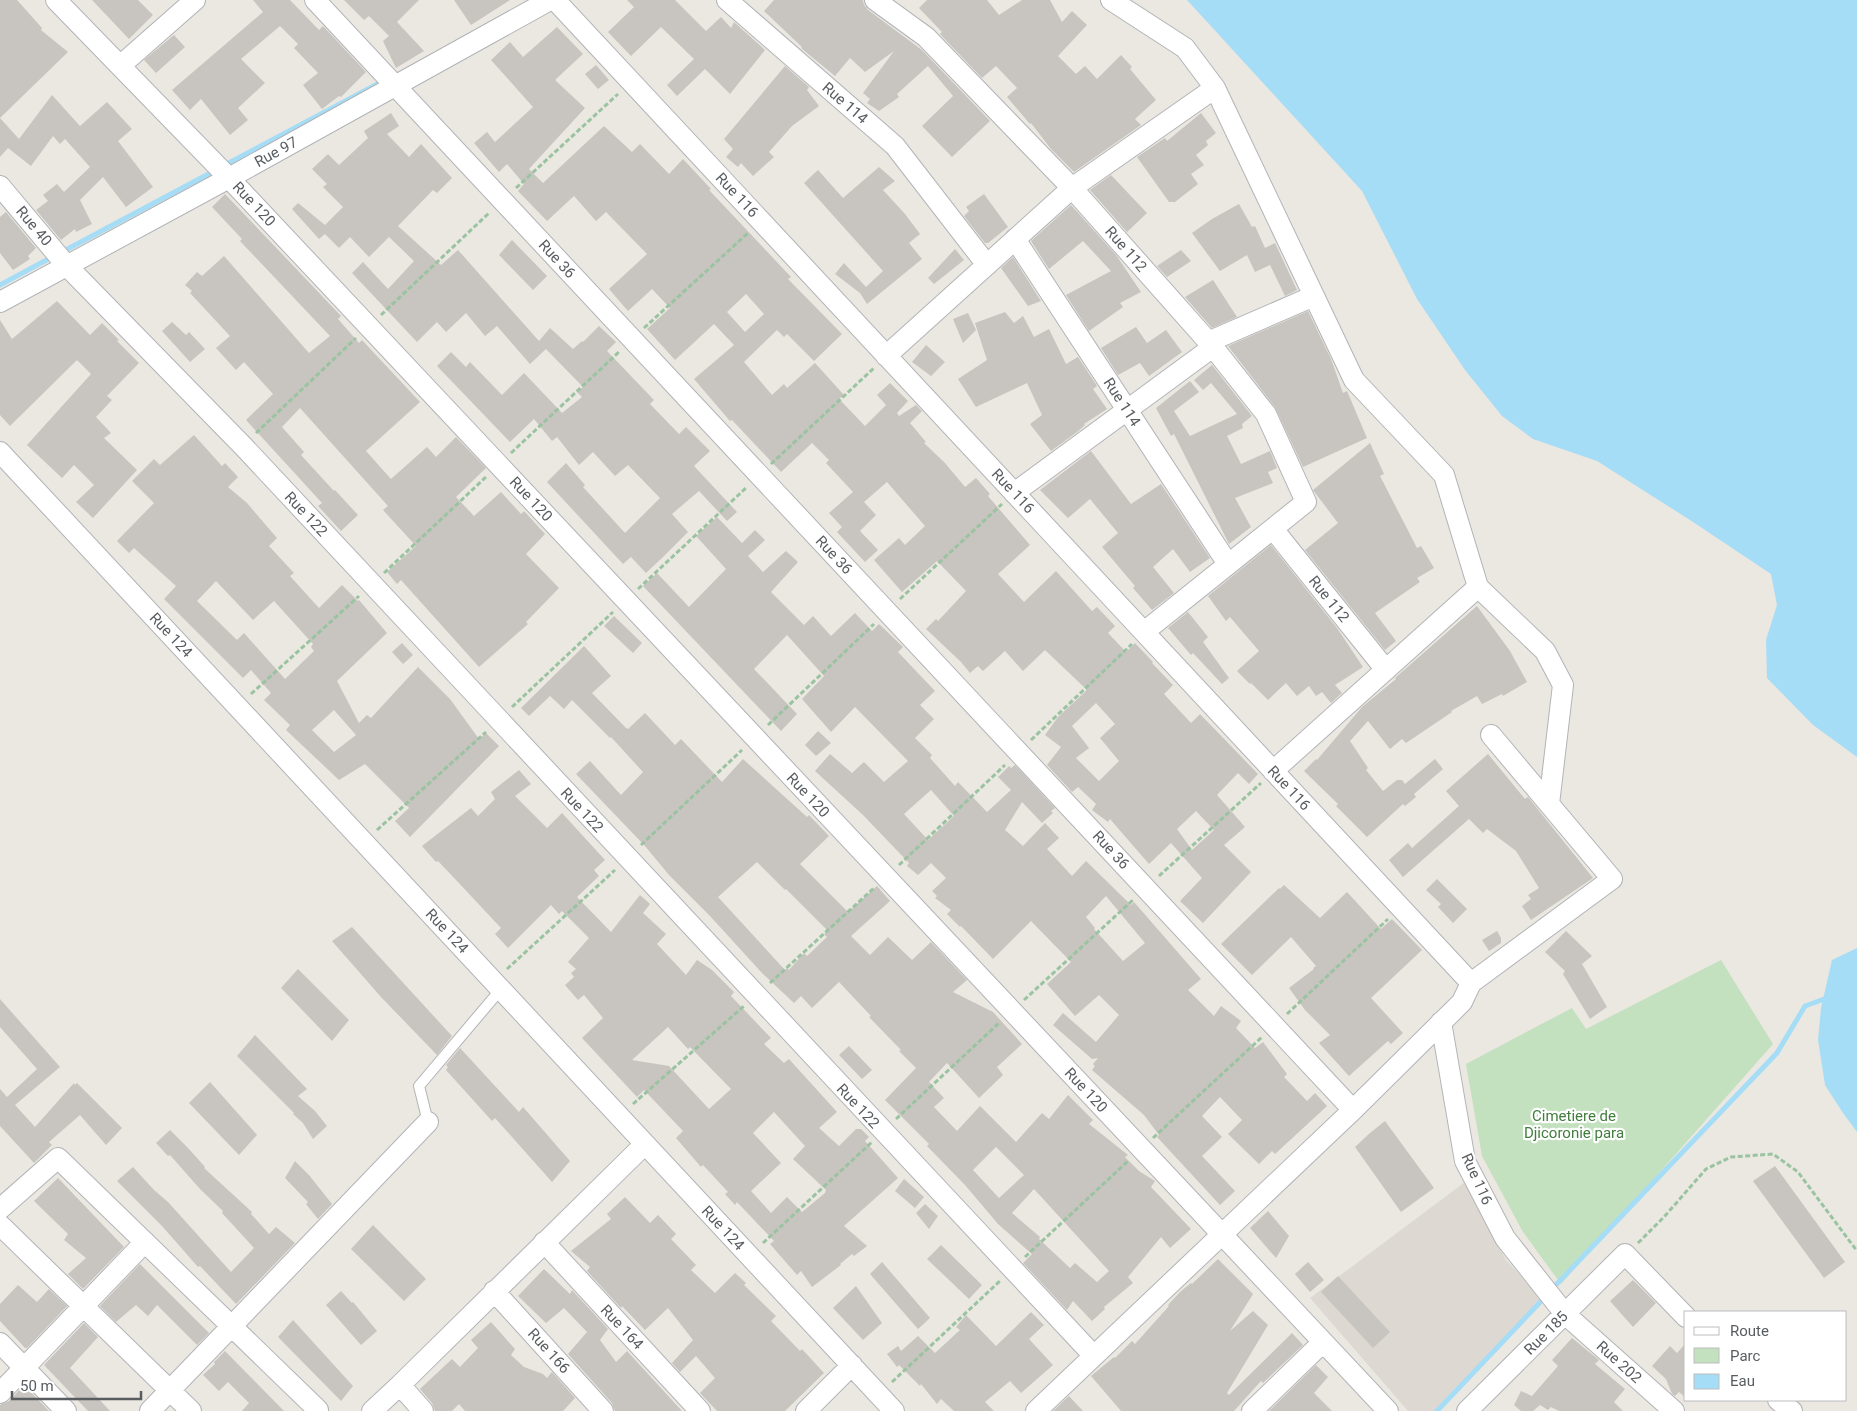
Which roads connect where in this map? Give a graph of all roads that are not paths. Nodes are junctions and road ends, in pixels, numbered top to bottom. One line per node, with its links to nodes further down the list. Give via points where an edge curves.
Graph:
1 (56, 0): 9 (street, Rue 120)
2 (195, 0): 9 (street)
3 (315, 0): 10 (street, Rue 36)
4 (550, 0): 10 (street, Rue 97)
5 (555, 0): 21 (street, Rue 116)
6 (727, 0): 16 (street, Rue 114, via 895,146)
7 (875, 0): 14 (street, Rue 112, via 926,37)
8 (1112, 0): 11 (street, via 1186,48)
9 (120, 66): 12 (street, Rue 120)
10 (396, 86): 12 (street, Rue 97); 36 (street, Rue 36)
11 (1215, 88): 14 (street); 18 (street)
12 (229, 178): 17 (street, Rue 97); 40 (street, Rue 120)
13 (0, 186): 17 (street, Rue 40)
14 (1072, 188): 15 (street); 20 (street, Rue 112)
15 (1015, 239): 16 (street); 22 (street, Rue 114)
16 (987, 265): 21 (street)
17 (67, 266): 19 (street, Rue 97); 50 (street, Rue 122, via 243,446)
18 (1314, 296): 20 (street); 27 (street, via 1354,380 1444,475)
19 (0, 302)
20 (1210, 344): 22 (street); 25 (street, Rue 112, via 1266,414 1306,502)
21 (886, 356): 24 (street, Rue 116)
22 (1127, 410): 24 (street); 26 (street, Rue 114)
23 (0, 452): 34 (street, Rue 124)
24 (1014, 493): 28 (street, Rue 116)
25 (1273, 529): 26 (street, Rue 112); 29 (street, Rue 112)
26 (1228, 564): 28 (street, Rue 112)
27 (1478, 587): 29 (street); 32 (street, via 1545,651 1563,685)
28 (1144, 632): 31 (street, Rue 116)
29 (1386, 670): 31 (street)
30 (1491, 735): 32 (street)
31 (1273, 771): 33 (street, Rue 116)
32 (1549, 804): 33 (street, via 1612,879)
33 (1470, 983): 35 (street, via 1462,1002)
34 (500, 989): 37 (lane, via 419,1086); 38 (street, Rue 124)
35 (1441, 1022): 36 (street); 45 (street, Rue 116, via 1465,1161 1505,1238)
36 (1353, 1110): 40 (street)
37 (428, 1122): 47 (street)
38 (646, 1144): 42 (street); 51 (street, Rue 124)
39 (1, 1212): 41 (street, via 58,1158); 44 (street)
40 (1222, 1235): 48 (street, Rue 120); 50 (street)
41 (145, 1242): 44 (street); 47 (street)
42 (544, 1242): 43 (street); 65 (street, Rue 164)
43 (494, 1291): 53 (street); 64 (street, Rue 166)
44 (83, 1306): 52 (street); 54 (street)
45 (1565, 1314): 46 (street, Rue 185, via 1625,1254); 57 (street, Rue 185); 71 (street, Rue 202)
46 (1684, 1315)
47 (231, 1326): 54 (street); 61 (street)
48 (1323, 1342): 69 (street); 70 (street, Rue 120)
49 (0, 1343): 52 (street)
50 (1094, 1356): 68 (street)
51 (852, 1366): 66 (street); 67 (street, Rue 124)
52 (24, 1368): 55 (street); 58 (street)
53 (400, 1385): 62 (street); 63 (street)
54 (170, 1390): 59 (street); 60 (street)
55 (0, 1393)
56 (1779, 1401): 72 (street)
57 (1479, 1407)
58 (66, 1411)
59 (150, 1411)
60 (191, 1411)
61 (317, 1411)
62 (372, 1411)
63 (423, 1411)
64 (603, 1411)
65 (700, 1411)
66 (806, 1411)
67 (894, 1411)
68 (1036, 1411)
69 (1252, 1411)
70 (1388, 1411)
71 (1674, 1411)
72 (1792, 1411)

